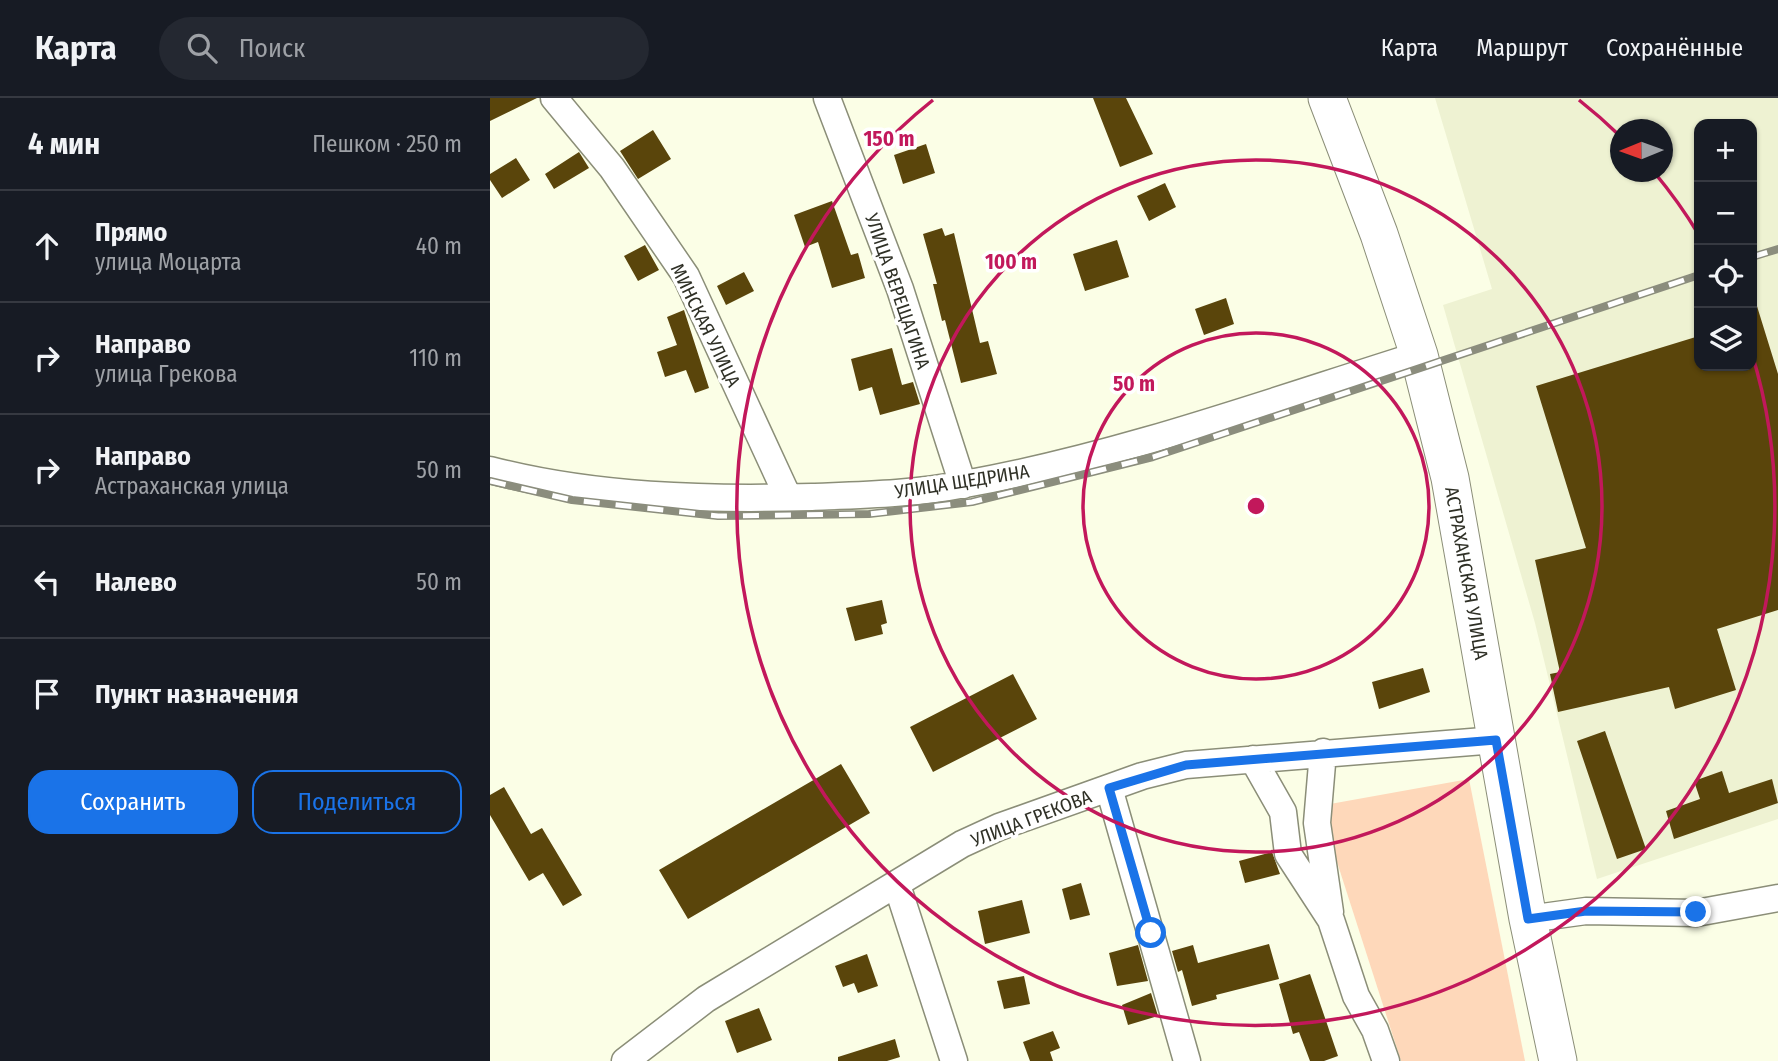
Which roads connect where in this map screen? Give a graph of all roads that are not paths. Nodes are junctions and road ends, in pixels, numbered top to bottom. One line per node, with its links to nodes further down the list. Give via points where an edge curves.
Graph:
1 (554, 98): 7 (street, МИНСКАЯ УЛИЦА, via 612,168 686,276)
2 (827, 98): 6 (street, УЛИЦА ВЕРЕЩАГИНА, via 900,289)
3 (1327, 98): 4 (main road, АСТРАХАНСКАЯ УЛИЦА)
4 (1419, 355): 6 (street, УЛИЦА ЩЕДРИНА, via 1181,430); 8 (main road, АСТРАХАНСКАЯ УЛИЦА, via 1450,478)
5 (490, 470): 7 (street, УЛИЦА ЩЕДРИНА, via 568,485 670,495)
6 (963, 485): 7 (street, УЛИЦА ЩЕДРИНА)
7 (788, 498)
8 (1496, 740): 9 (street, УЛИЦА ГРЕКОВА); 14 (main road, АСТРАХАНСКАЯ УЛИЦА)
9 (1323, 752): 10 (street, УЛИЦА ГРЕКОВА); 15 (street, via 1317,823)
10 (1253, 759): 11 (street, УЛИЦА ГРЕКОВА, via 1186,765); 15 (street, via 1283,811 1287,854)
11 (1109, 788): 12 (street, УЛИЦА ГРЕКОВА, via 962,844); 18 (street)
12 (897, 885): 16 (street, УЛИЦА ГРЕКОВА, via 706,999); 17 (street)
13 (1778, 898): 14 (street, via 1696,912 1586,911)
14 (1528, 919): 20 (main road, АСТРАХАНСКАЯ УЛИЦА)
15 (1331, 920): 19 (street, via 1356,996)
16 (625, 1061)
17 (954, 1061)
18 (1187, 1061)
19 (1386, 1061)
20 (1558, 1061)

